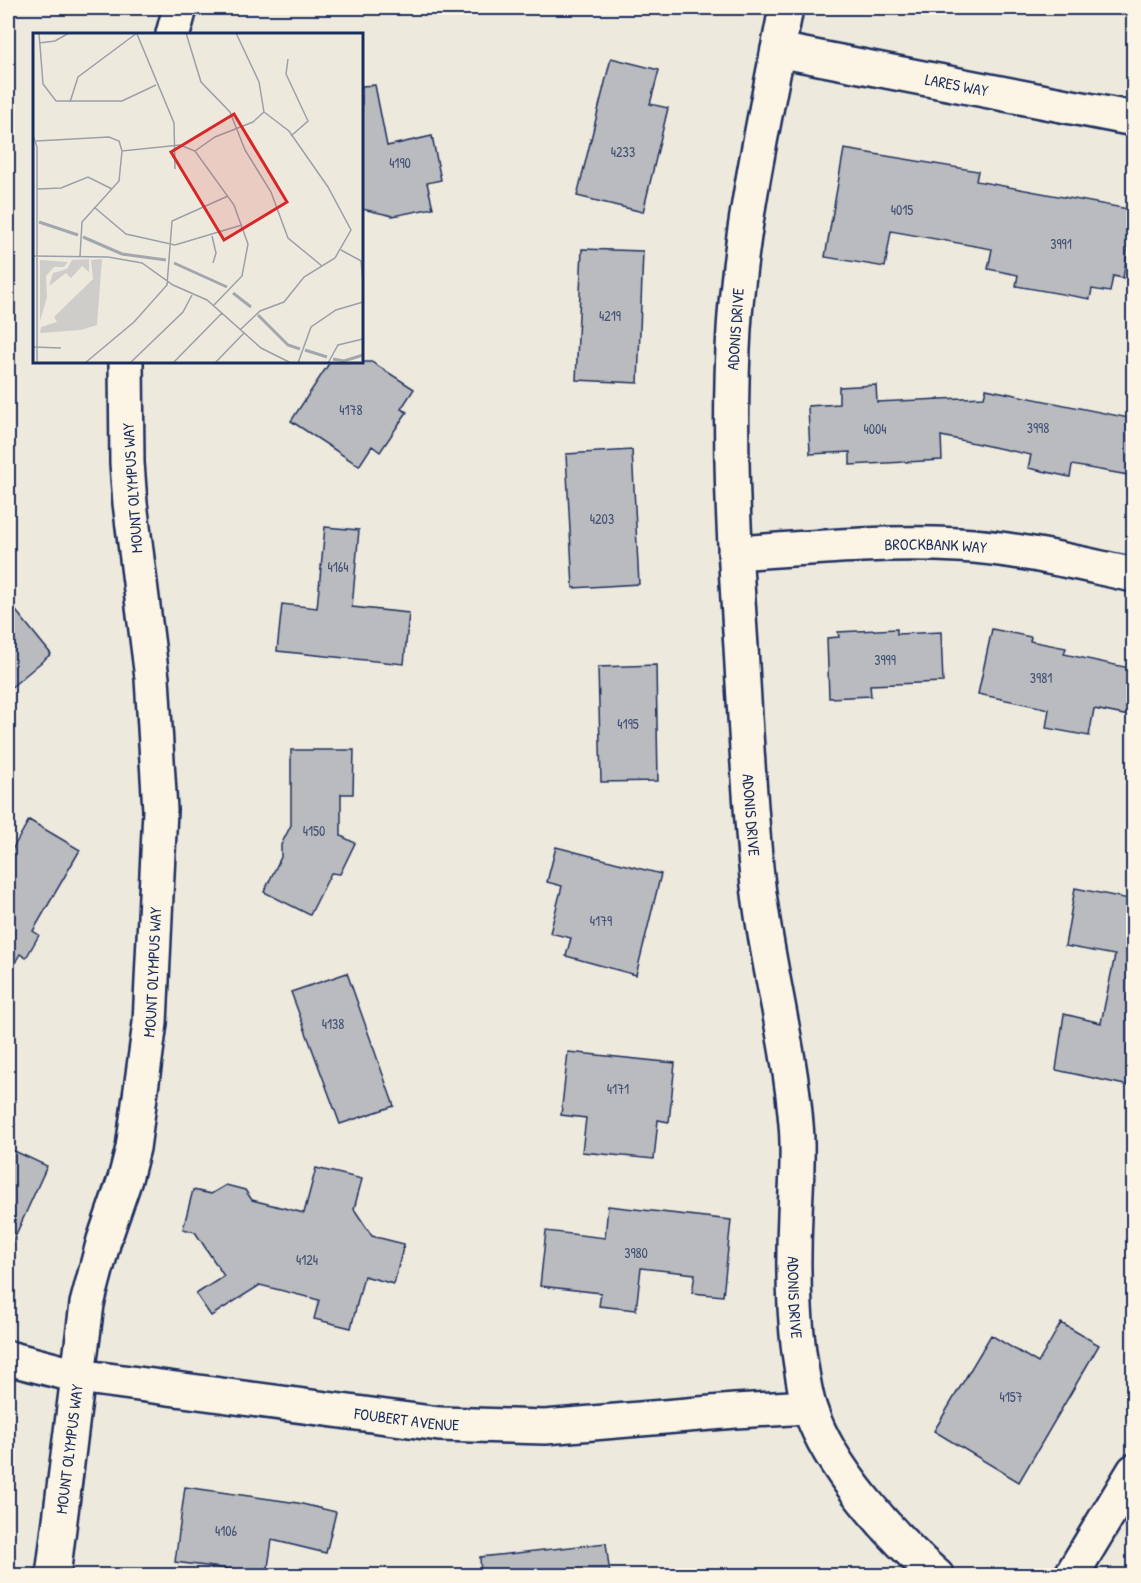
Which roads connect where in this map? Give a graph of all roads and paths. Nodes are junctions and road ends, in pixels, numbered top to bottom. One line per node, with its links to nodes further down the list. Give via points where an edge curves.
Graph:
1 (180, 8): 3 (street)
2 (786, 8): 4 (street, ADONIS DRIVE)
3 (173, 33)
4 (778, 50): 5 (street, LARES WAY); 7 (street, ADONIS DRIVE, via 748,211 735,327)
5 (1134, 119)
6 (126, 363): 10 (street, MOUNT OLYMPUS WAY, via 130,503 152,678 160,810 150,1011 139,1118 87,1305)
7 (735, 553): 8 (street, BROCKBANK WAY, via 926,543 1026,553); 11 (street, ADONIS DRIVE, via 756,872 796,1125 794,1292)
8 (1134, 575)
9 (8, 1358): 10 (street, FOUBERT AVENUE)
10 (78, 1376): 11 (street, FOUBERT AVENUE, via 439,1424 546,1427); 13 (street, MOUNT OLYMPUS WAY)
11 (809, 1407): 14 (street, ADONIS DRIVE, via 846,1476 903,1544)
12 (1134, 1471): 15 (street)
13 (53, 1575)
14 (937, 1575)
15 (1071, 1575)

